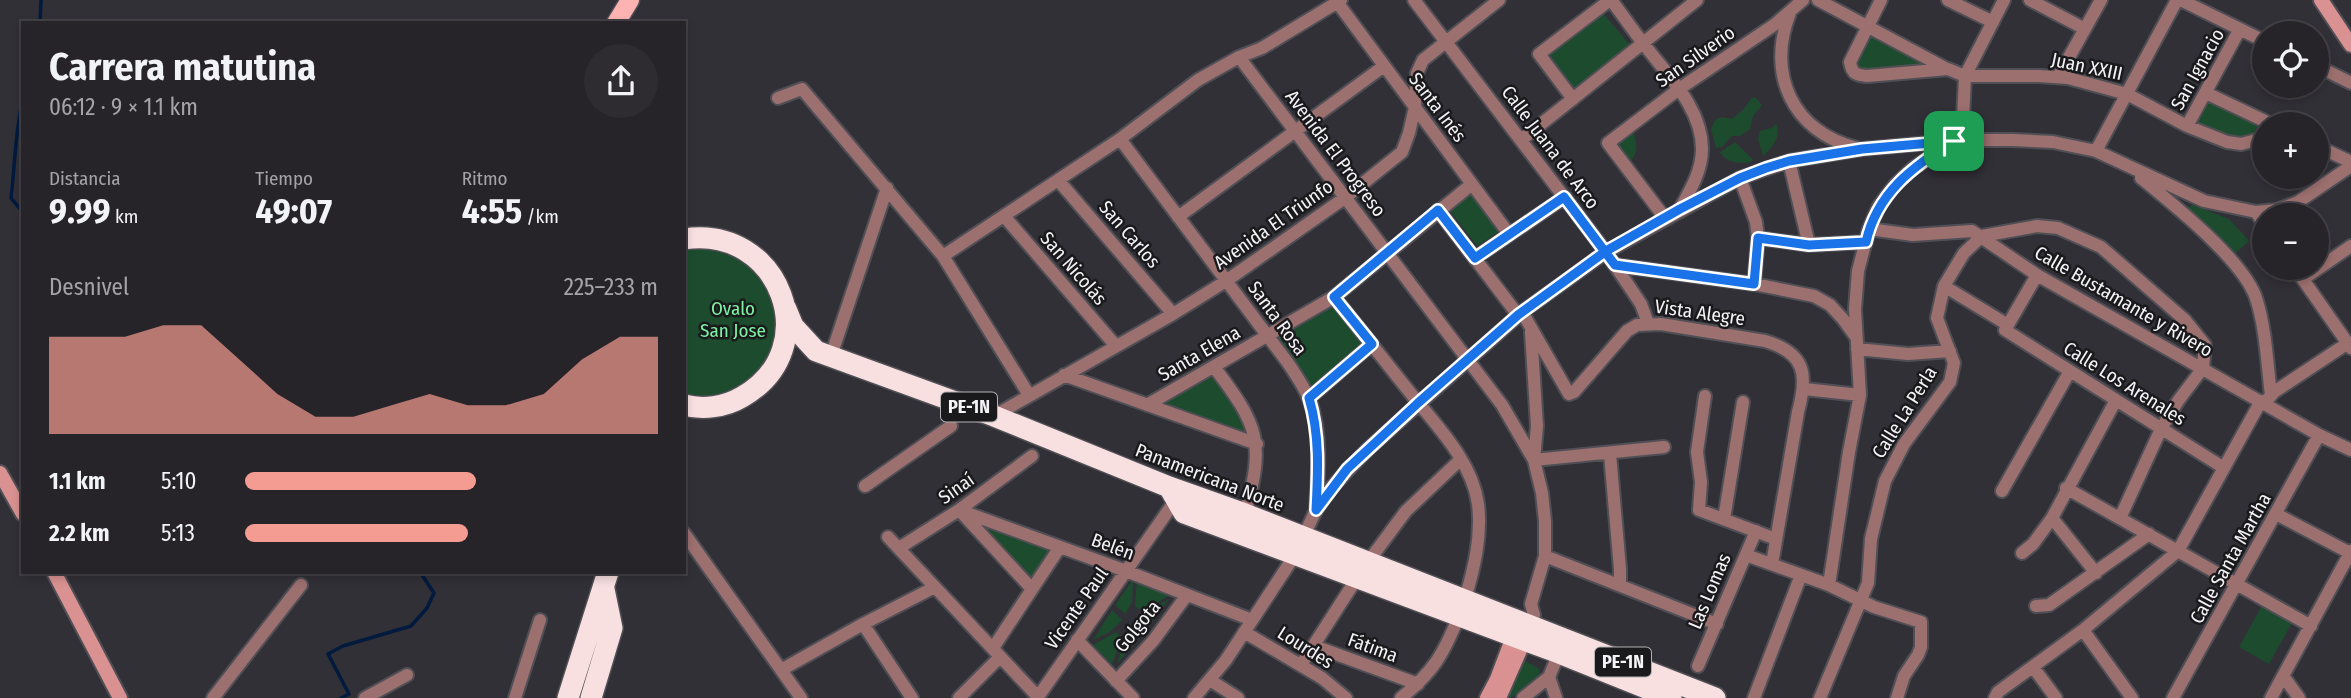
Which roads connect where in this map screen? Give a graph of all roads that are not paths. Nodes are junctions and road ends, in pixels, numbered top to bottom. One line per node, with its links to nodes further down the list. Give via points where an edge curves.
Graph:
1 (630, 0): 17 (main road)
2 (1415, 0): 23 (street, Calle Juana de Arco)
3 (1499, 0): 23 (street, Avenida El Triunfo)
4 (1610, 0): 24 (street); 37 (street, via 1539,54)
5 (1696, 0): 24 (street)
6 (1803, 0): 16 (street, San Silverio)
7 (1818, 0): 19 (street)
8 (1881, 0): 19 (street)
9 (1948, 0): 18 (street)
10 (2004, 0): 18 (street)
11 (2030, 0): 20 (street)
12 (2101, 0): 20 (street)
13 (2179, 0): 21 (street); 35 (street)
14 (2321, 0): 25 (street)
15 (1339, 1): 26 (street); 27 (street, Santa Inés)
16 (1791, 13): 33 (street, San Silverio); 46 (street, via 1784,29 1781,65 1791,99 1821,132)
17 (617, 21)
18 (1993, 23): 30 (street)
19 (1867, 27): 28 (street); 28 (street, Juan XXIII, via 1850,62 1856,75)
20 (2085, 29): 31 (street)
21 (2240, 29): 22 (street); 34 (street, San Ignacio)
22 (2252, 35)
23 (1445, 41): 38 (street, Avenida El Triunfo, via 1423,60 1417,73); 43 (street, Calle Juana de Arco)
24 (1642, 43): 33 (street); 37 (street)
25 (2351, 45)
26 (1239, 57): 41 (street, Avenida El Progreso); 42 (street, via 1198,80)
27 (1384, 66): 38 (street, Santa Inés); 41 (street)
28 (1948, 69): 30 (street, Juan XXIII)
29 (2329, 72): 32 (street)
30 (1965, 76): 31 (street, Juan XXIII); 44 (street)
31 (2058, 77): 35 (street, Juan XXIII)
32 (2351, 83)
33 (1679, 89): 59 (street, via 1691,110 1702,149); 64 (street, San Silverio, via 1608,143)
34 (2206, 93): 39 (street); 40 (street, San Ignacio)
35 (2127, 94): 40 (street, Juan XXIII); 47 (street)
36 (778, 98): 55 (street, via 803,89)
37 (1573, 99): 43 (street)
38 (1415, 107): 54 (street, Santa Inés); 56 (street, Avenida El Triunfo, via 1402,152)
39 (2252, 115)
40 (2187, 126): 45 (street, Juan XXIII, via 2227,142)
41 (1296, 130): 56 (street, Avenida El Progreso); 63 (street)
42 (1120, 139): 53 (street); 63 (street, Santa Rosa)
43 (1521, 140): 57 (street, Calle Juana de Arco)
44 (1958, 141): 46 (street); 47 (street, via 2053,142); 66 (street, via 1921,162 1895,185 1879,206)
45 (2252, 141)
46 (1862, 149): 49 (street)
47 (2096, 151): 50 (street)
48 (2329, 153): 51 (street)
49 (1789, 161): 52 (street); 70 (street)
50 (2120, 162): 61 (street, via 2204,201); 108 (street, via 2193,224 2249,283 2264,332)
51 (2351, 165): 58 (street)
52 (1740, 178): 59 (street); 68 (street)
53 (1058, 180): 62 (street); 86 (street, San Carlos)
54 (1472, 184): 60 (street, Santa Elena); 65 (street, Santa Inés)
55 (887, 188): 74 (street); 96 (street)
56 (1346, 197): 73 (street, Avenida El Progreso); 80 (street, Avenida El Triunfo)
57 (1564, 197): 65 (street); 72 (street, Calle Juana de Arco)
58 (2295, 203)
59 (1680, 209): 64 (street)
60 (1438, 210): 73 (street, Santa Elena); 75 (street)
61 (2252, 211)
62 (1004, 216): 74 (street); 93 (street, San Nicolás)
63 (1178, 217): 80 (street, Santa Rosa)
64 (1665, 218): 72 (street)
65 (1509, 234): 75 (street)
66 (1867, 236): 67 (street, via 1972,231); 70 (street); 91 (street, via 1858,271)
67 (1982, 236): 78 (street, Calle Bustamante y Rivero); 82 (street, Calle La Perla, via 1964,253); 99 (street, via 2037,226 2058,228 2101,247 2197,333 2205,345)
68 (1758, 238): 70 (street); 81 (street)
69 (686, 239): 84 (highway, PE-1N, via 727,241 754,256 775,279)
70 (1809, 245)
71 (2351, 246): 76 (street)
72 (1606, 251): 77 (street, Calle Juana de Arco); 85 (street)
73 (1386, 252): 83 (street, Santa Elena); 97 (street, Avenida El Progreso)
74 (943, 256): 103 (street)
75 (1475, 258): 85 (street)
76 (2329, 261)
77 (1615, 265): 81 (street); 87 (street, Calle Juana de Arco, via 1641,304)
78 (2037, 275): 89 (street); 99 (street, Calle Bustamante y Rivero)
79 (2304, 280): 94 (street)
80 (1226, 281): 86 (street, Avenida El Triunfo); 90 (street, Santa Rosa)
81 (1754, 284): 91 (street, via 1814,296 1836,312)
82 (1944, 286): 89 (street, Calle Los Arenales); 95 (street, Calle La Perla, via 1937,318)
83 (1334, 297): 90 (street, Santa Elena); 92 (street)
84 (786, 309): 96 (highway, Panamericana Norte / PE-1N, via 804,340); 111 (highway, PE-1N, via 780,356 763,382 722,405)
85 (1520, 313): 88 (street); 97 (street)
86 (1173, 314): 93 (street, Avenida El Triunfo)
87 (1647, 323): 88 (street, Vista Alegre, via 1627,331 1569,394); 102 (street, Vista Alegre, via 1780,345 1798,361)
88 (1531, 328): 123 (street, via 1537,426)
89 (2006, 328): 100 (street, Calle Los Arenales)
90 (1266, 335): 98 (street, Santa Elena); 106 (street, Santa Rosa)
91 (1856, 343): 95 (street, via 1908,354); 104 (street)
92 (1372, 344): 106 (street); 110 (street)
93 (1116, 346): 101 (street, Avenida El Triunfo)
94 (2350, 346): 108 (street)
95 (1950, 351): 166 (street, Calle La Perla, via 1954,363 1950,382 1904,444 1885,481 1871,539 1871,570)
96 (831, 356): 113 (highway, Panamericana Norte / PE-1N)
97 (1468, 359): 110 (street); 123 (street, Avenida El Progreso)
98 (1214, 367): 112 (street, Santa Elena); 117 (street, via 1244,410)
99 (2203, 368): 108 (street, Calle Bustamante y Rivero); 115 (street)
100 (2070, 372): 107 (street, Calle Los Arenales); 128 (street)
101 (1065, 375): 103 (street, Avenida El Triunfo); 112 (street)
102 (1804, 389): 104 (street); 142 (street)
103 (1029, 395): 113 (street, Avenida El Triunfo)
104 (1860, 395): 160 (street)
105 (1705, 396): 137 (street, via 1697,452 1699,510)
106 (1309, 398): 132 (street, Santa Rosa, via 1317,445)
107 (2116, 400): 115 (street, Calle Los Arenales); 127 (street)
108 (2266, 400): 116 (street, Calle Bustamante y Rivero); 124 (street)
109 (1743, 402): 137 (street)
110 (1418, 403): 122 (street); 132 (street, via 1347,469)
111 (686, 405)
112 (1147, 405): 117 (street)
113 (994, 416): 129 (highway, Panamericana Norte / PE-1N)
114 (951, 426): 126 (street)
115 (2161, 429): 124 (street, Calle Los Arenales); 136 (street)
116 (2319, 435): 119 (street, Calle Bustamante y Rivero); 134 (street, Calle Santa Martha)
117 (1257, 444): 133 (street, via 1258,461)
118 (1664, 447): 120 (street)
119 (2351, 450)
120 (1609, 454): 123 (street); 162 (street)
121 (1032, 456): 131 (street, Sinaí)
122 (1460, 460): 153 (street, via 1406,511); 168 (street, via 1472,483 1479,523 1474,569)
123 (1534, 460): 150 (street, Avenida El Progreso, via 1545,521)
124 (2224, 468): 146 (street)
125 (0, 473): 130 (street)
126 (865, 486)
127 (2066, 488): 135 (street); 136 (street)
128 (2002, 491)
129 (1174, 503): 133 (highway, Panamericana Norte / PE-1N); 143 (highway, Panamericana Norte / PE-1N); 152 (street, Vicente Paul)
130 (21, 510)
131 (959, 510): 144 (street, Belén); 145 (street, Sinaí); 164 (street)
132 (1316, 510): 143 (street)
133 (1245, 514): 143 (highway, Panamericana Norte / PE-1N)
134 (2276, 514): 147 (street); 161 (street, Calle Santa Martha)
135 (2052, 518): 148 (street); 154 (street)
136 (2120, 518): 139 (street)
137 (1724, 519): 138 (street)
138 (1756, 531): 142 (street); 149 (street, Las Lomas)
139 (2148, 534): 146 (street); 154 (street)
140 (686, 536): 184 (street)
141 (888, 537): 145 (street)
142 (1776, 539): 151 (street)
143 (1300, 546): 153 (highway, Panamericana Norte / PE-1N); 170 (street)
144 (1060, 547): 152 (street, Belén); 164 (street)
145 (899, 548): 163 (street)
146 (2178, 551): 161 (street); 175 (street)
147 (2350, 552): 155 (street)
148 (2022, 553)
149 (1746, 555): 151 (street); 172 (street, Las Lomas)
150 (1545, 556): 162 (street); 173 (street, Avenida El Progreso)
151 (1772, 564): 157 (street)
152 (1126, 570): 165 (street, Belén); 177 (street, Vicente Paul)
153 (1363, 570): 168 (highway, Panamericana Norte / PE-1N); 178 (street)
154 (2096, 573): 167 (street, via 2049,605)
155 (2347, 573): 174 (street)
156 (55, 574): 192 (street)
157 (1801, 575): 160 (street); 212 (street)
158 (606, 580): 196 (highway); 197 (highway, via 612,628)
159 (301, 585): 193 (street)
160 (1829, 585): 166 (street)
161 (2238, 585): 174 (street); 218 (street, Calle Santa Martha)
162 (1620, 586): 172 (street)
163 (935, 587): 171 (street); 179 (street)
164 (1032, 589): 179 (street)
165 (1186, 595): 170 (street, Belén); 189 (street, Golgota)
166 (1860, 601): 213 (street, Calle La Perla); 214 (street, via 1922,622 1921,647)
167 (2036, 606)
168 (1462, 608): 173 (highway, Panamericana Norte / PE-1N); 190 (street, via 1439,660)
169 (540, 620): 195 (street)
170 (1252, 620): 176 (street)
171 (863, 624): 184 (street); 199 (street)
172 (1717, 624): 182 (street, Las Lomas)
173 (1524, 625): 180 (highway, Panamericana Norte / PE-1N); 206 (street, Avenida El Progreso); 207 (street, Avenida El Progreso); 211 (highway, Panamericana Norte / PE-1N)
174 (2311, 626): 187 (street)
175 (2083, 630): 183 (street); 217 (street)
176 (1244, 632): 181 (street, Lourdes); 188 (street)
177 (1077, 640): 189 (street); 191 (street, Vicente Paul)
178 (1314, 646): 181 (street); 190 (street, Fátima)
179 (996, 652): 191 (street); 200 (street)
180 (1559, 653): 186 (street); 210 (highway, Panamericana Norte / PE-1N)
181 (1301, 665): 204 (street, Lourdes)
182 (1698, 666)
183 (2033, 667): 215 (street); 216 (street)
184 (781, 670): 198 (street)
185 (407, 675): 194 (street)
186 (1549, 677): 208 (street); 209 (street)
187 (2284, 677): 219 (street); 220 (street)
188 (1210, 680): 202 (street); 203 (street)
189 (1116, 681): 201 (street)
190 (1418, 684): 205 (street)
191 (1039, 697)
192 (120, 698)
193 (213, 698)
194 (365, 698)
195 (515, 698)
196 (568, 698)
197 (590, 698)
198 (801, 698)
199 (912, 698)
200 (959, 698)
201 (1133, 698)
202 (1194, 698)
203 (1238, 698)
204 (1346, 698)
205 (1401, 698)
206 (1487, 698)
207 (1499, 698)
208 (1523, 698)
209 (1556, 698)
210 (1671, 698)
211 (1715, 698)
212 (1754, 698)
213 (1820, 698)
214 (1897, 698)
215 (1995, 698)
216 (2056, 698)
217 (2132, 698)
218 (2173, 698)
219 (2272, 698)
220 (2299, 698)

